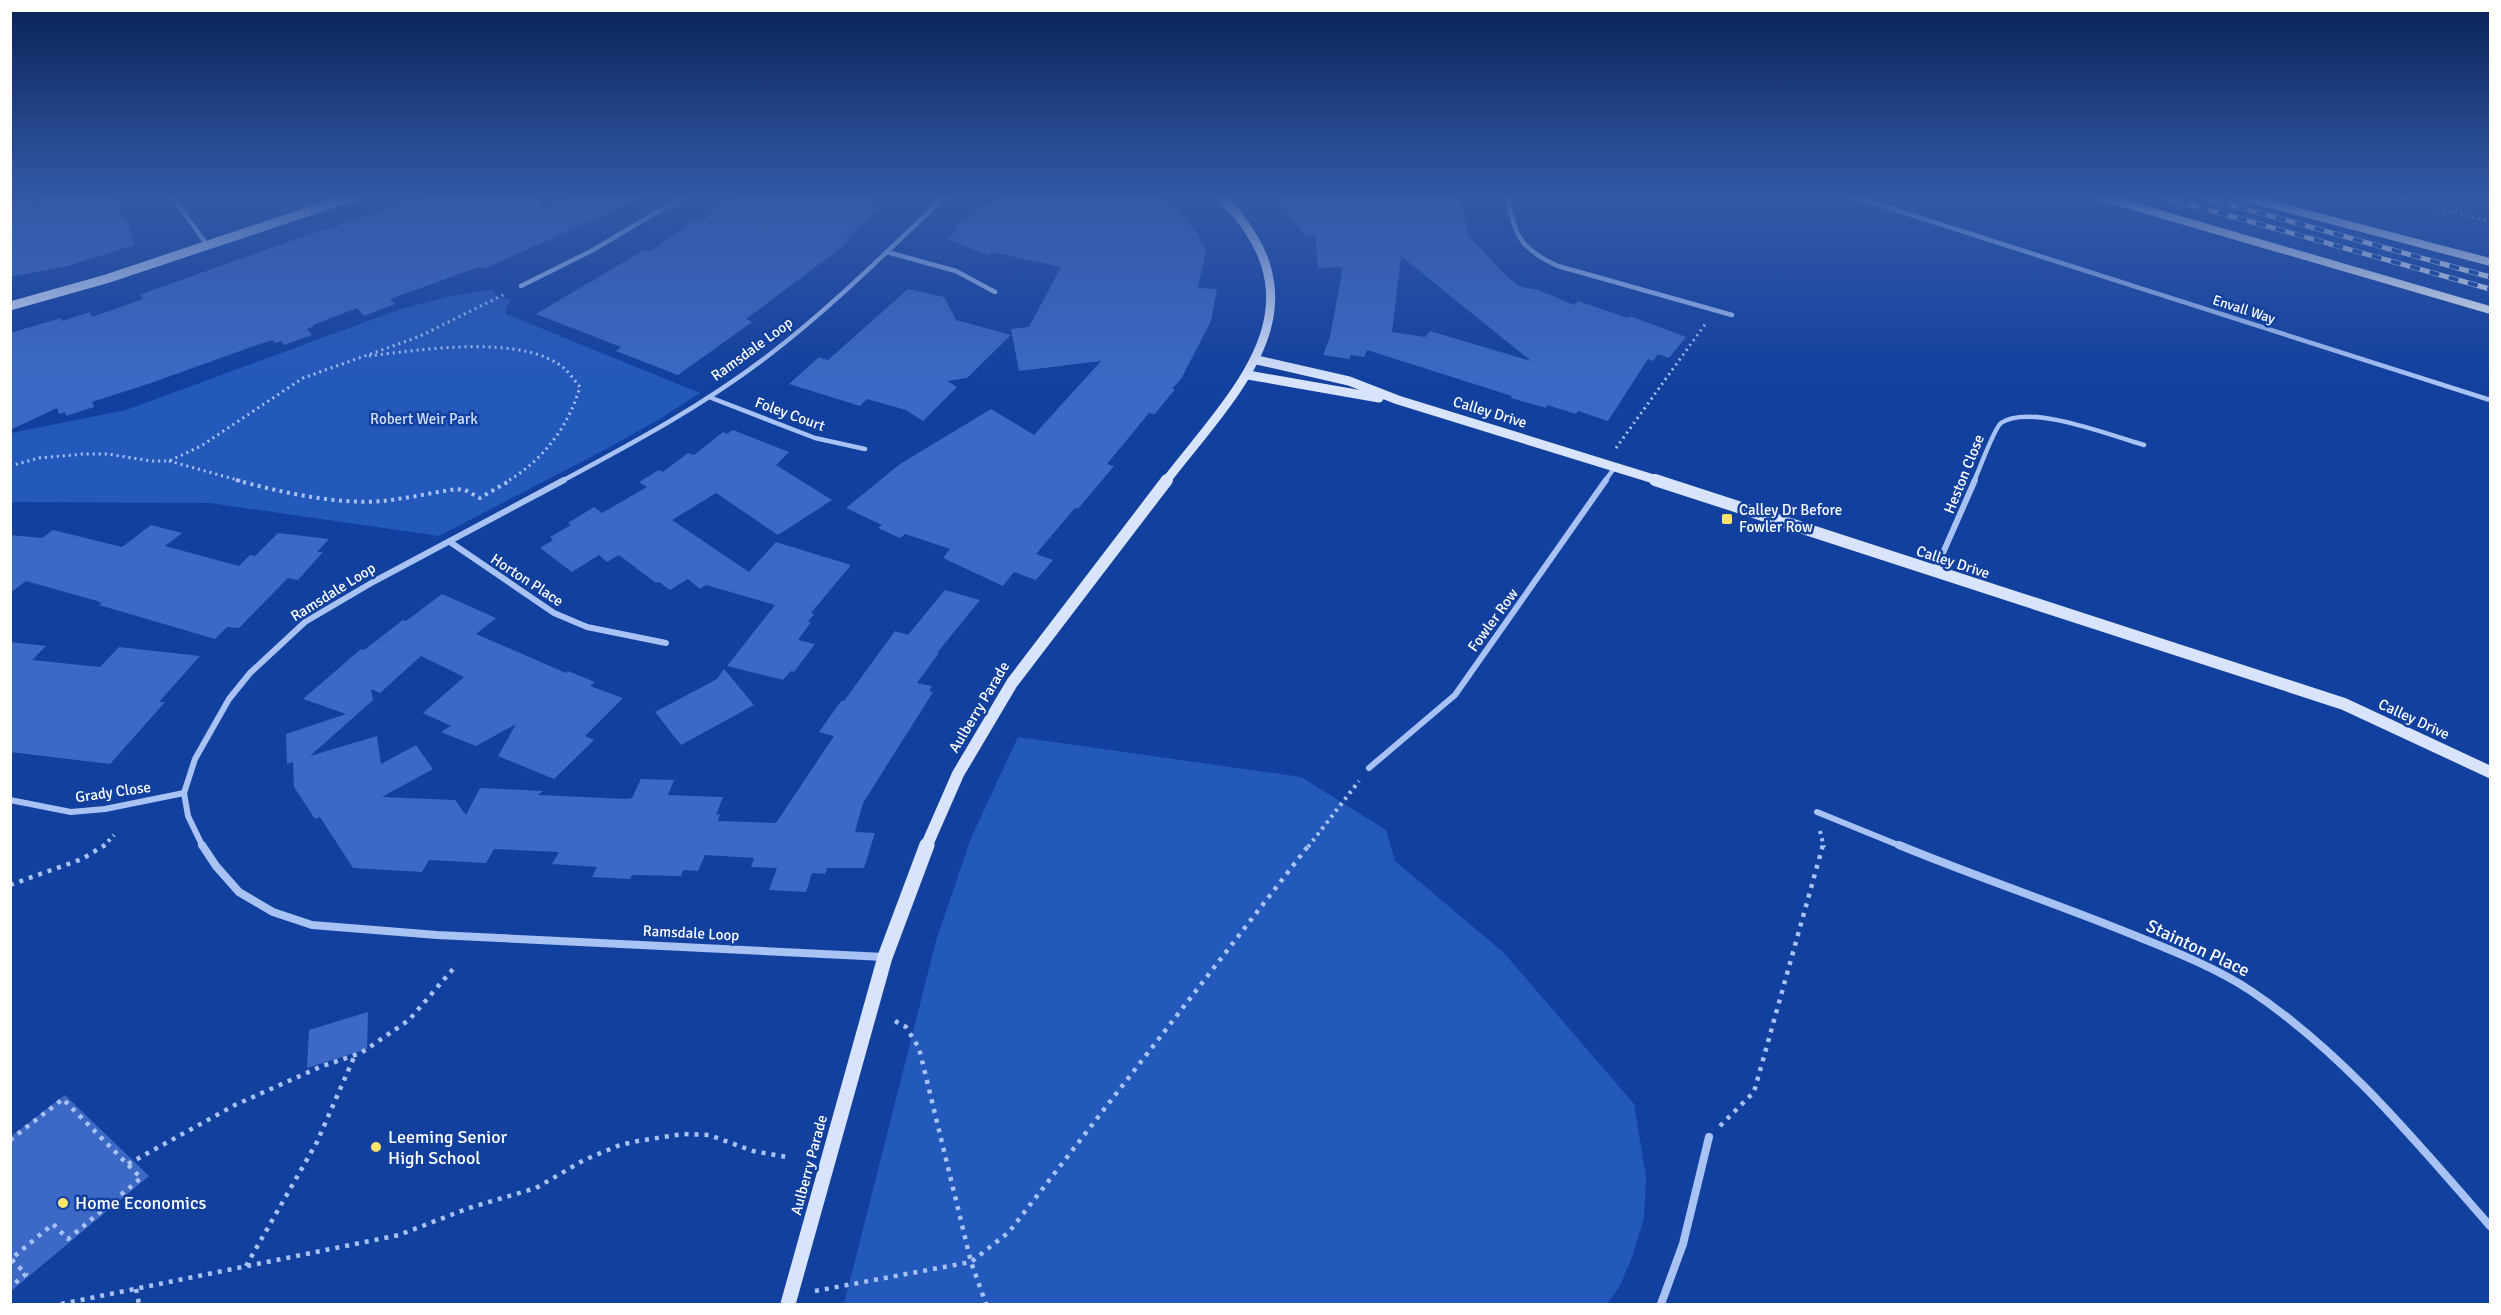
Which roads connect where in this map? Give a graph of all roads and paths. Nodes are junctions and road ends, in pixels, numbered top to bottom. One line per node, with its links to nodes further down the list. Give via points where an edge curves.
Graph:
1 (169, 257): 13 (main road)
2 (578, 257): 11 (street)
3 (881, 257): 20 (street, Ramsdale Loop, via 794,336)
4 (906, 257): 12 (street, via 956,272)
5 (1265, 257): 18 (main road, Aulberry Parade, via 1272,292 1271,315)
6 (1538, 257): 15 (street)
7 (2044, 257): 22 (street, Envall Way)
8 (2309, 257): 14 (highway)
9 (2474, 257): 10 (highway)
10 (2490, 262)
11 (521, 286): 17 (path, via 462,317)
12 (995, 292)
13 (10, 306)
14 (2490, 310)
15 (1716, 311): 16 (street); 27 (path, via 1613,452)
16 (1732, 315)
17 (369, 356): 25 (path, via 303,378 201,446); 25 (path, via 460,346 510,348 565,368 580,387 563,429 537,460 501,488 480,498 456,489 381,501 338,500 257,486)
18 (1257, 360): 19 (main road, Aulberry Parade); 21 (main road, Calley Drive, via 1349,381)
19 (1248, 375): 21 (main road, Calley Drive); 38 (main road, Aulberry Parade, via 1012,683 958,774 919,863)
20 (709, 397): 24 (street, Foley Court, via 815,438); 28 (street, Ramsdale Loop, via 662,428)
21 (1398, 400): 27 (main road, Calley Drive)
22 (2490, 400)
23 (2144, 445): 29 (street, Heston Close, via 2042,416 2015,416 1999,424)
24 (865, 449)
25 (169, 461): 26 (path, via 84,454 39,458)
26 (10, 466)
27 (1615, 467): 29 (main road, Calley Drive); 31 (street, Fowler Row, via 1455,694)
28 (450, 542): 30 (street, Horton Place, via 554,613 587,627); 33 (street, Ramsdale Loop, via 338,601 305,622 277,647 250,673 213,725 195,759)
29 (1935, 572): 32 (main road, Calley Drive, via 2344,704)
30 (666, 643)
31 (1369, 768): 47 (path, via 1009,1232)
32 (2489, 769)
33 (184, 793): 34 (street, Grady Close, via 71,812); 38 (street, Ramsdale Loop, via 197,838 239,892 273,912 312,925 437,935)
34 (10, 800)
35 (1817, 812): 42 (path, via 1824,848 1754,1092); 46 (street, Stainton Place, via 2091,917 2173,951 2250,990 2366,1086)
36 (114, 835): 37 (path, via 107,845 85,858)
37 (10, 885)
38 (885, 957): 51 (main road, Aulberry Parade)
39 (453, 969): 41 (path, via 409,1020)
40 (895, 1021): 47 (path, via 906,1028 919,1048)
41 (355, 1055): 45 (path, via 235,1105); 48 (path, via 317,1142)
42 (1709, 1137): 55 (street, via 1683,1244)
43 (10, 1140): 45 (path, via 63,1099)
44 (787, 1156): 48 (path, via 753,1151 709,1135 683,1134 638,1141 584,1160 536,1188 399,1235)
45 (128, 1164): 49 (path, via 141,1178 68,1239 53,1224 11,1259 26,1274)
46 (2490, 1226)
47 (971, 1262): 51 (path); 54 (path)
48 (246, 1266): 50 (path)
49 (10, 1287)
50 (136, 1289): 52 (path); 53 (path)
51 (790, 1300)
52 (61, 1305)
53 (139, 1305)
54 (986, 1305)
55 (1661, 1305)

